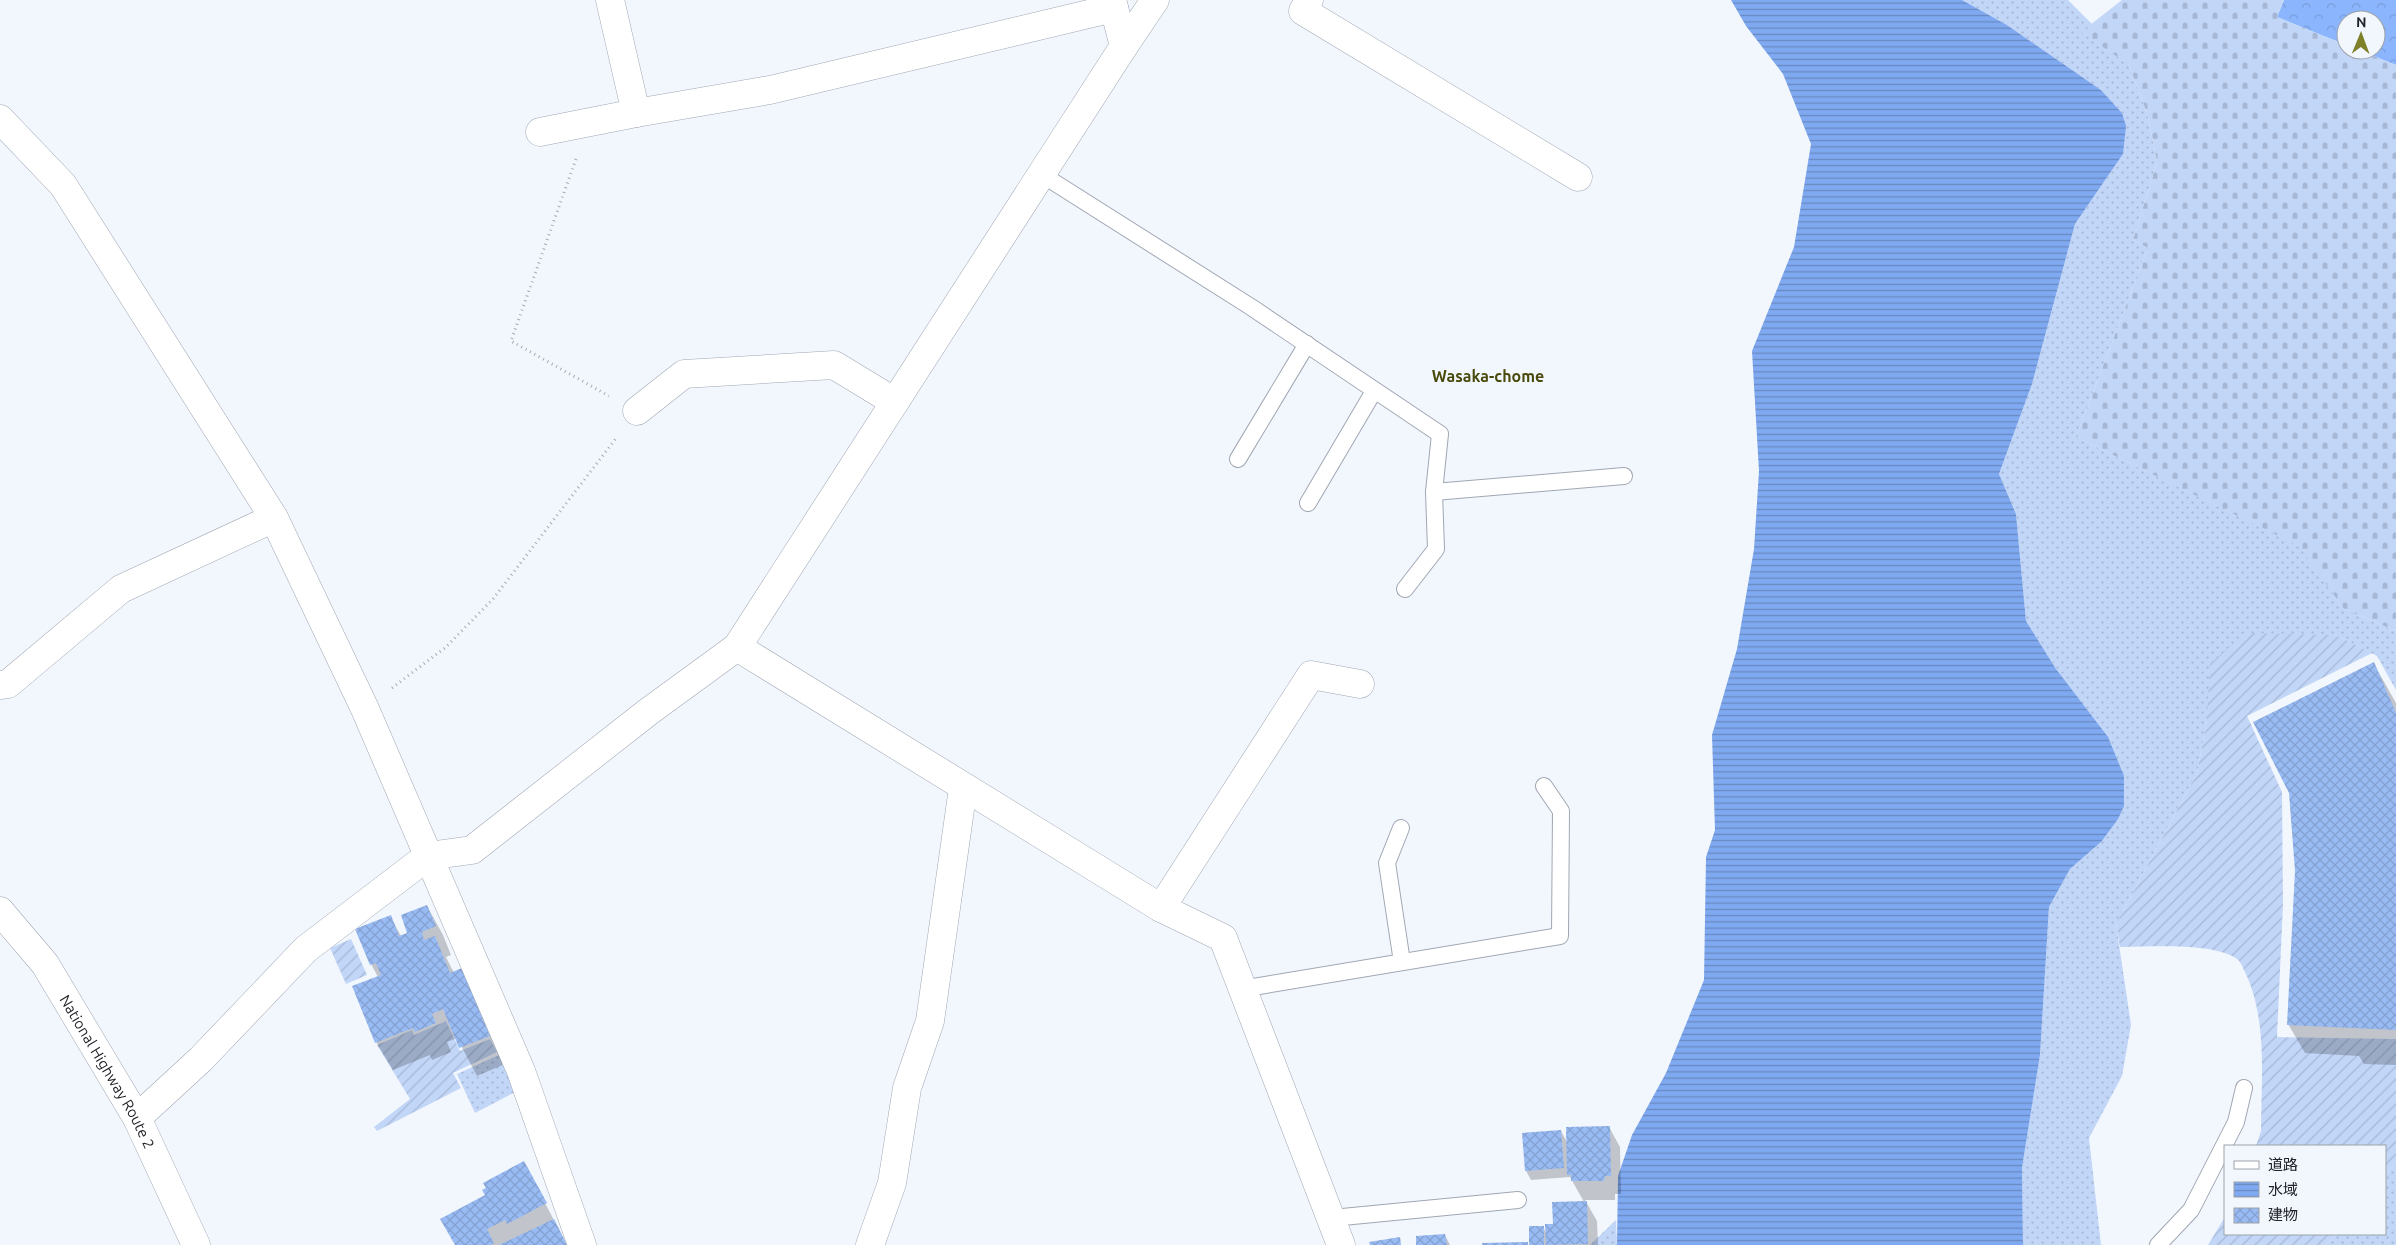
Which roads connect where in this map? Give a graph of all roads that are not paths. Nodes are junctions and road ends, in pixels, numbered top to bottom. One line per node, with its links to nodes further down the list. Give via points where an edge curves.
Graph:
1 (610, 0): 6 (main road)
2 (1155, 0): 5 (main road)
3 (1309, 0): 10 (main road, via 1302,11)
4 (1113, 4): 5 (main road); 6 (main road, via 770,90)
5 (1124, 46): 9 (main road)
6 (636, 112): 8 (main road)
7 (0, 119): 19 (main road, via 63,185)
8 (540, 132)
9 (1041, 174): 11 (lane); 13 (main road)
10 (1578, 177)
11 (1307, 344): 12 (lane); 15 (lane)
12 (1374, 391): 17 (lane, via 1440,434); 18 (lane)
13 (895, 402): 14 (main road, via 834,365 684,374); 21 (main road)
14 (637, 412)
15 (1238, 459)
16 (1624, 476): 17 (lane)
17 (1434, 492): 20 (lane, via 1436,549)
18 (1308, 503)
19 (274, 518): 23 (main road, via 121,589 8,684); 27 (main road, via 365,709)
20 (1405, 589)
21 (737, 647): 25 (main road); 27 (main road, via 648,712 472,850)
22 (1360, 684): 28 (main road, via 1311,675)
23 (0, 685)
24 (1544, 786): 30 (lane, via 1561,811 1560,936)
25 (963, 788): 28 (main road); 40 (main road, via 930,1021 907,1088 892,1183)
26 (1401, 828): 30 (lane, via 1387,863)
27 (428, 856): 33 (main road, via 306,949 241,1018); 39 (main road, via 521,1071)
28 (1160, 908): 31 (main road, via 1223,938)
29 (0, 910): 33 (main road, National Highway Route 2, via 45,964)
30 (1402, 962): 31 (lane)
31 (1242, 989): 37 (main road)
32 (2244, 1088): 35 (lane, via 2236,1122)
33 (137, 1118): 38 (main road, National Highway Route 2)
34 (2224, 1145): 42 (lane, via 2191,1210)
35 (2224, 1145)
36 (1518, 1200): 37 (lane)
37 (1332, 1218): 41 (main road)
38 (196, 1245)
39 (582, 1245)
40 (870, 1245)
41 (1341, 1245)
42 (2158, 1245)

